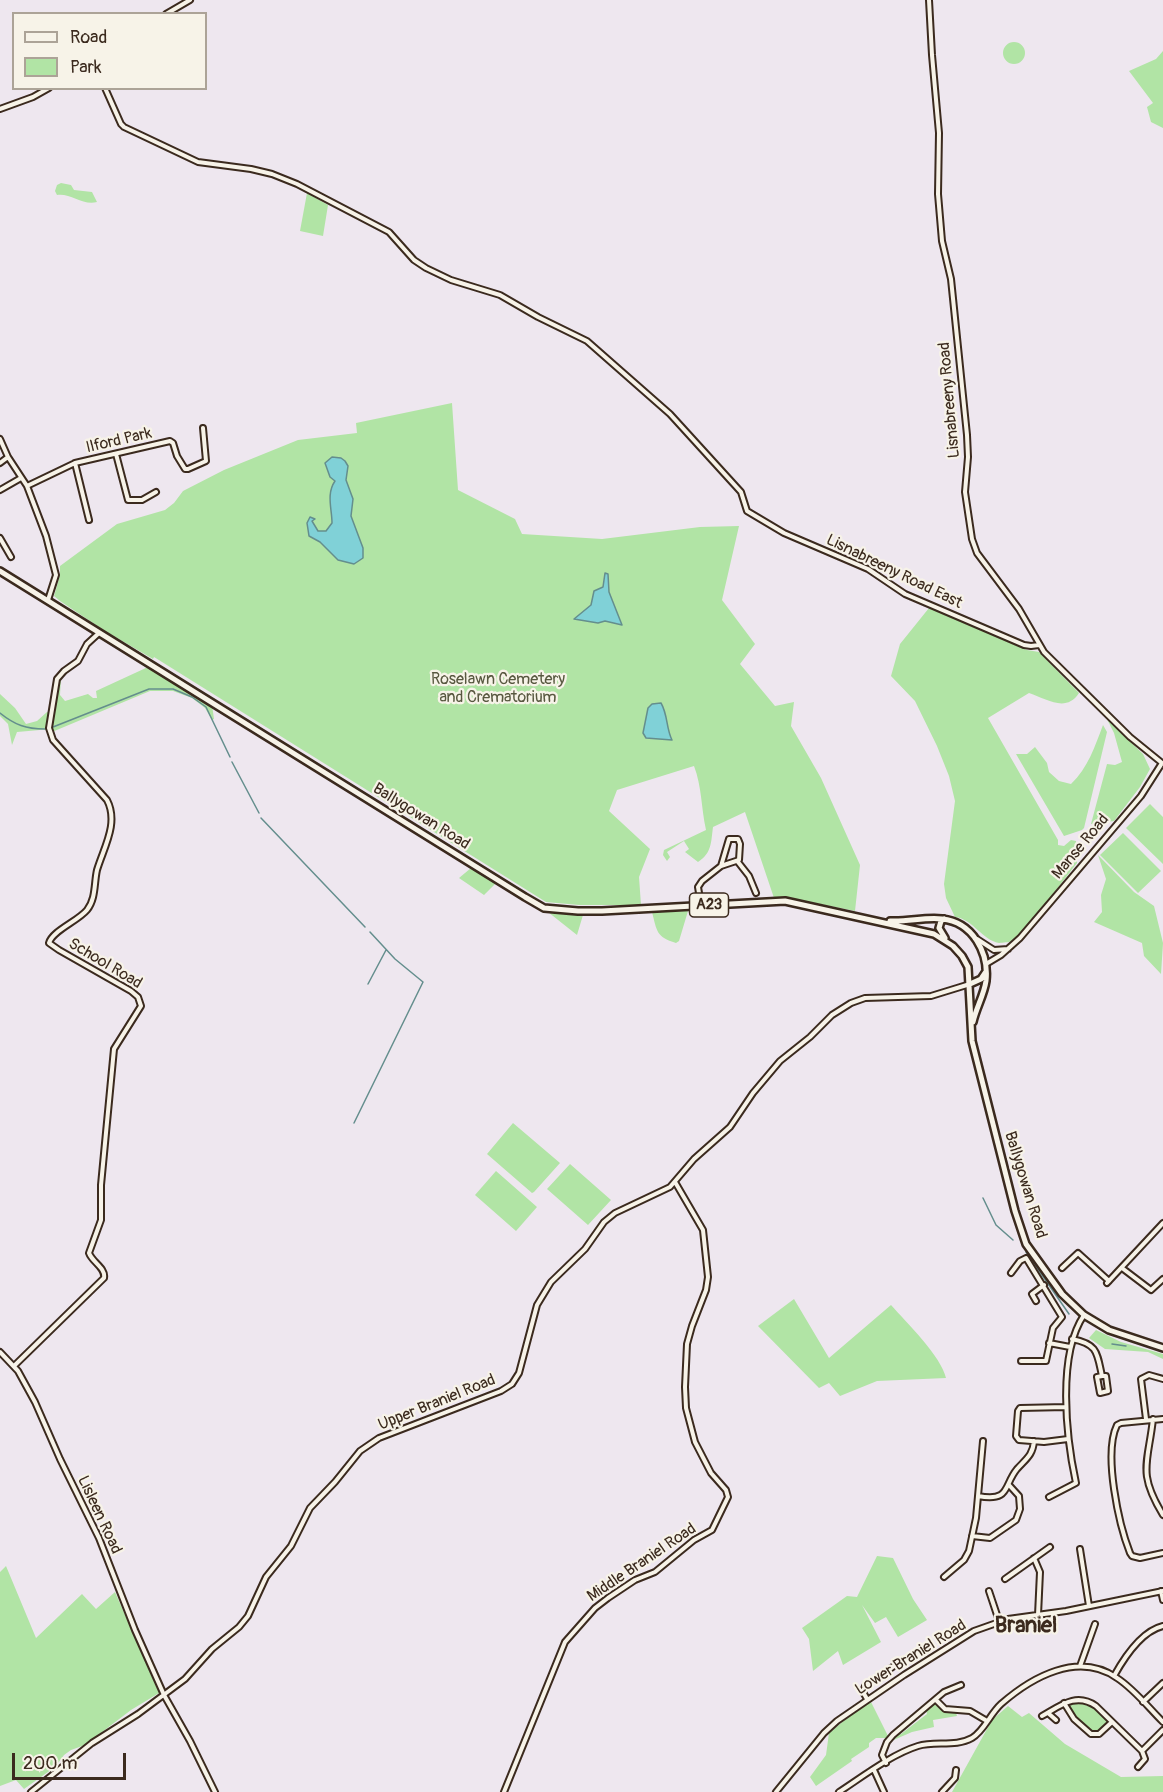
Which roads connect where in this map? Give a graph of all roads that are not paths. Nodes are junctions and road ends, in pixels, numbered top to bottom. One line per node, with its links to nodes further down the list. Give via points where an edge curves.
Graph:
1 (190, 0): 3 (street)
2 (929, 0): 23 (street, Lisnabreeny Road, via 939,118 938,194 967,435 965,486 970,531 980,557 1022,613)
3 (169, 12)
4 (46, 90): 6 (street)
5 (106, 90): 23 (street, Lisnabreeny Road East, via 124,127 198,162 262,172 297,184 390,232 414,260 437,275 500,295 587,341 670,414 741,492 747,511 774,528 868,569 911,598 1024,645)
6 (0, 109)
7 (203, 428): 9 (street, Ilford Park, via 206,460 188,469 180,463 171,441)
8 (0, 438): 10 (street)
9 (116, 454): 12 (street, Ilford Park); 16 (street, via 128,500 142,500)
10 (8, 457): 11 (street); 13 (street)
11 (0, 463)
12 (75, 463): 14 (street, Ilford Park); 17 (street)
13 (21, 478): 14 (street); 15 (street)
14 (27, 486): 21 (street, via 56,571)
15 (0, 490)
16 (156, 492)
17 (89, 520)
18 (0, 538): 19 (street)
19 (11, 557)
20 (0, 571): 21 (main road, Ballygowan Road / A23)
21 (48, 600): 22 (main road, Ballygowan Road / A23)
22 (100, 632): 28 (main road, Ballygowan Road / A23, via 544,908 602,911); 55 (street, School Road, via 87,644 78,661 57,679 50,728 53,740 107,800 111,827 91,904 80,917 51,937 50,943 131,991 141,1006 114,1049 111,1071 101,1220 89,1252 105,1273 104,1278)
23 (1039, 645): 24 (street, Lisnabreeny Road, via 1125,732)
24 (1162, 762): 33 (street, Manse Road, via 1141,796)
25 (738, 861): 26 (street); 26 (street, via 738,839 729,839); 27 (street)
26 (721, 866): 28 (street, via 698,887)
27 (756, 893)
28 (701, 905): 30 (main road, Ballygowan Road / A23, via 785,901)
29 (944, 919): 30 (main road, Ballygowan Road / A23); 31 (main road, via 957,923); 32 (main road, via 939,924 940,931)
30 (877, 921): 32 (main road, Ballygowan Road / A23, via 934,934)
31 (975, 937): 33 (street, via 993,950); 34 (main road, Ballygowan Road)
32 (951, 943): 36 (main road, Ballygowan Road, via 968,967)
33 (1013, 945): 34 (street, Manse Road)
34 (986, 964): 35 (main road, Ballygowan Road)
35 (986, 972): 36 (main road, via 981,979); 37 (main road, Ballygowan Road)
36 (970, 981): 37 (main road, Ballygowan Road); 38 (street, Upper Braniel Road, via 960,988 918,997 874,997 843,1007 780,1061 730,1127)
37 (972, 1031): 48 (main road, Ballygowan Road, via 1026,1244)
38 (675, 1182): 93 (street, Upper Braniel Road, via 615,1213 551,1282 537,1305 521,1367 512,1383 501,1391 379,1438 360,1451 310,1508 286,1554 266,1577 244,1622); 113 (street, Middle Braniel Road, via 703,1230 708,1276 687,1344 686,1408 695,1442 728,1497 712,1530 693,1540 655,1572 608,1598 566,1642)
39 (1163, 1223): 43 (street)
40 (1064, 1257): 41 (street)
41 (1068, 1261): 42 (street); 43 (street, via 1078,1253 1108,1282)
42 (1062, 1268)
43 (1122, 1268): 45 (street, via 1151,1290)
44 (1011, 1273): 46 (street, via 1026,1258)
45 (1163, 1280)
46 (1044, 1286): 47 (street, via 1032,1293); 50 (street, via 1062,1317 1053,1328)
47 (1036, 1301)
48 (1084, 1315): 49 (street); 52 (main road, Ballygowan Road, via 1109,1330)
49 (1072, 1339): 51 (street); 56 (street, via 1096,1350)
50 (1049, 1343): 51 (street); 54 (street, via 1046,1361)
51 (1070, 1347): 58 (street)
52 (1163, 1348)
53 (0, 1352): 55 (street, Lisleen Road)
54 (1021, 1361)
55 (14, 1366): 93 (street, Lisleen Road, via 99,1538)
56 (1102, 1376): 56 (street, via 1106,1376 1108,1391 1100,1393 1097,1377)
57 (1163, 1379): 59 (street, via 1149,1375 1141,1379)
58 (1066, 1407): 62 (street); 64 (street, via 1020,1408 1016,1436 1019,1440)
59 (1146, 1419): 60 (street); 74 (street, via 1121,1423 1115,1428 1111,1470 1130,1553 1136,1558)
60 (1153, 1419): 61 (street); 70 (street, via 1146,1471 1149,1491)
61 (1163, 1419)
62 (1068, 1439): 64 (street); 66 (street, via 1076,1483)
63 (983, 1441): 67 (street)
64 (1034, 1441): 65 (street, via 1030,1456 1014,1473)
65 (1010, 1485): 67 (street, via 998,1496); 71 (street, via 1020,1502 1016,1520 990,1538)
66 (1055, 1493): 68 (street); 69 (street)
67 (978, 1496): 71 (street)
68 (1049, 1497)
69 (1058, 1498)
70 (1163, 1515)
71 (972, 1536): 76 (street, via 968,1555)
72 (1050, 1547): 75 (street)
73 (1080, 1549): 83 (street)
74 (1163, 1553)
75 (1034, 1558): 79 (street); 84 (street, via 1040,1572)
76 (955, 1567): 77 (street); 78 (street)
77 (960, 1573)
78 (944, 1576)
79 (1005, 1579)
80 (989, 1591): 85 (street)
81 (1162, 1591): 82 (street); 83 (street, Lower Braniel Road)
82 (1163, 1600)
83 (1089, 1606): 84 (street, Lower Braniel Road)
84 (1038, 1615): 85 (street, Lower Braniel Road)
85 (999, 1621): 94 (street, Lower Braniel Road, via 974,1631)
86 (1095, 1624): 89 (street)
87 (1163, 1626): 90 (street, via 1154,1628 1129,1653)
88 (894, 1666): 94 (street, via 865,1686)
89 (1080, 1666): 90 (street); 100 (street, via 1045,1675 1005,1701)
90 (1114, 1676): 97 (street)
91 (1163, 1683): 97 (street)
92 (961, 1685): 95 (street)
93 (164, 1695): 111 (street, Upper Braniel Road, via 92,1743); 112 (street, Lisleen Road)
94 (867, 1699): 114 (street, Lower Braniel Road, via 824,1733)
95 (936, 1700): 100 (street, via 945,1709 970,1712); 106 (street, via 890,1738 882,1755)
96 (1064, 1702): 98 (street); 102 (street, via 1076,1699 1092,1703); 102 (street, via 1074,1719 1091,1734 1099,1734)
97 (1143, 1702): 103 (street)
98 (1048, 1713): 99 (street); 101 (street)
99 (1042, 1716)
100 (987, 1720): 106 (street, via 970,1740 924,1745)
101 (1056, 1720)
102 (1112, 1722): 105 (street)
103 (1163, 1722)
104 (1163, 1730): 105 (street)
105 (1142, 1751): 107 (street, via 1145,1759)
106 (886, 1763): 108 (street)
107 (1138, 1767)
108 (874, 1770): 110 (street); 115 (street)
109 (956, 1770): 116 (street, via 955,1778)
110 (842, 1791)
111 (31, 1792)
112 (215, 1792)
113 (504, 1792)
114 (776, 1792)
115 (884, 1792)
116 (942, 1792)

